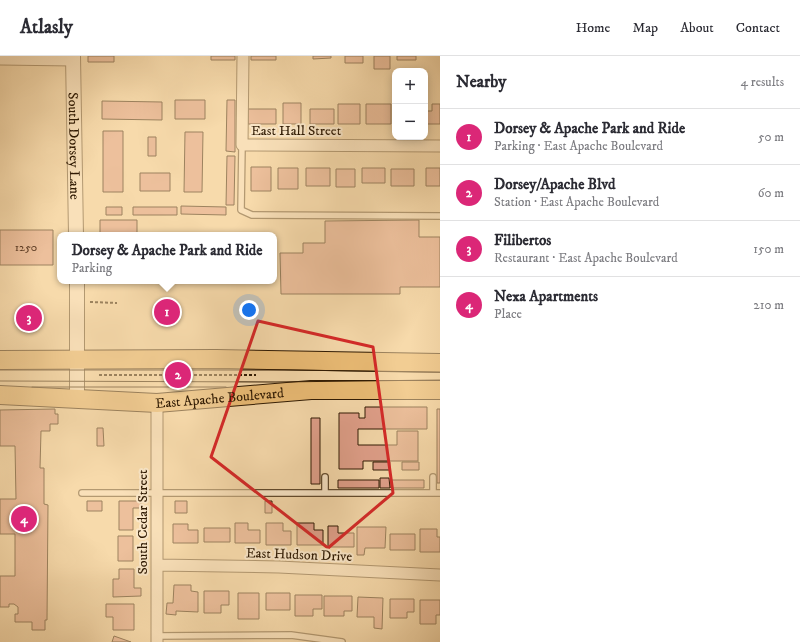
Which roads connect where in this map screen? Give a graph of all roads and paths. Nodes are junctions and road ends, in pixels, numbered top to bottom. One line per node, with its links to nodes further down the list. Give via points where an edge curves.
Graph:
1 (243, 56): 4 (street, East Hall Street)
2 (73, 58): 3 (street); 7 (street, South Dorsey Lane)
3 (0, 59)
4 (242, 145): 5 (street, East Hall Street); 6 (lane, via 241,210 252,215)
5 (440, 146)
6 (440, 216)
7 (76, 232)
8 (77, 284): 11 (street)
9 (90, 302): 10 (path)
10 (117, 303)
11 (77, 359): 12 (main road); 13 (main road); 18 (street)
12 (0, 360)
13 (440, 363)
14 (99, 375): 15 (path)
15 (256, 375)
16 (440, 390): 19 (main road, East Apache Boulevard, via 311,390)
17 (0, 396): 18 (main road, East Apache Boulevard)
18 (77, 398): 19 (main road, East Apache Boulevard)
19 (157, 403): 23 (street, South Cedar Street)
20 (325, 477): 24 (lane)
21 (433, 477): 25 (lane)
22 (82, 493): 23 (lane)
23 (157, 493): 24 (lane); 27 (street, South Cedar Street)
24 (324, 493): 25 (lane)
25 (433, 493): 26 (lane)
26 (440, 493)
27 (157, 565): 28 (street, East Hudson Drive, via 279,567); 29 (street, South Cedar Street)
28 (440, 576)
29 (157, 639): 30 (lane, via 291,635)
30 (342, 642)

